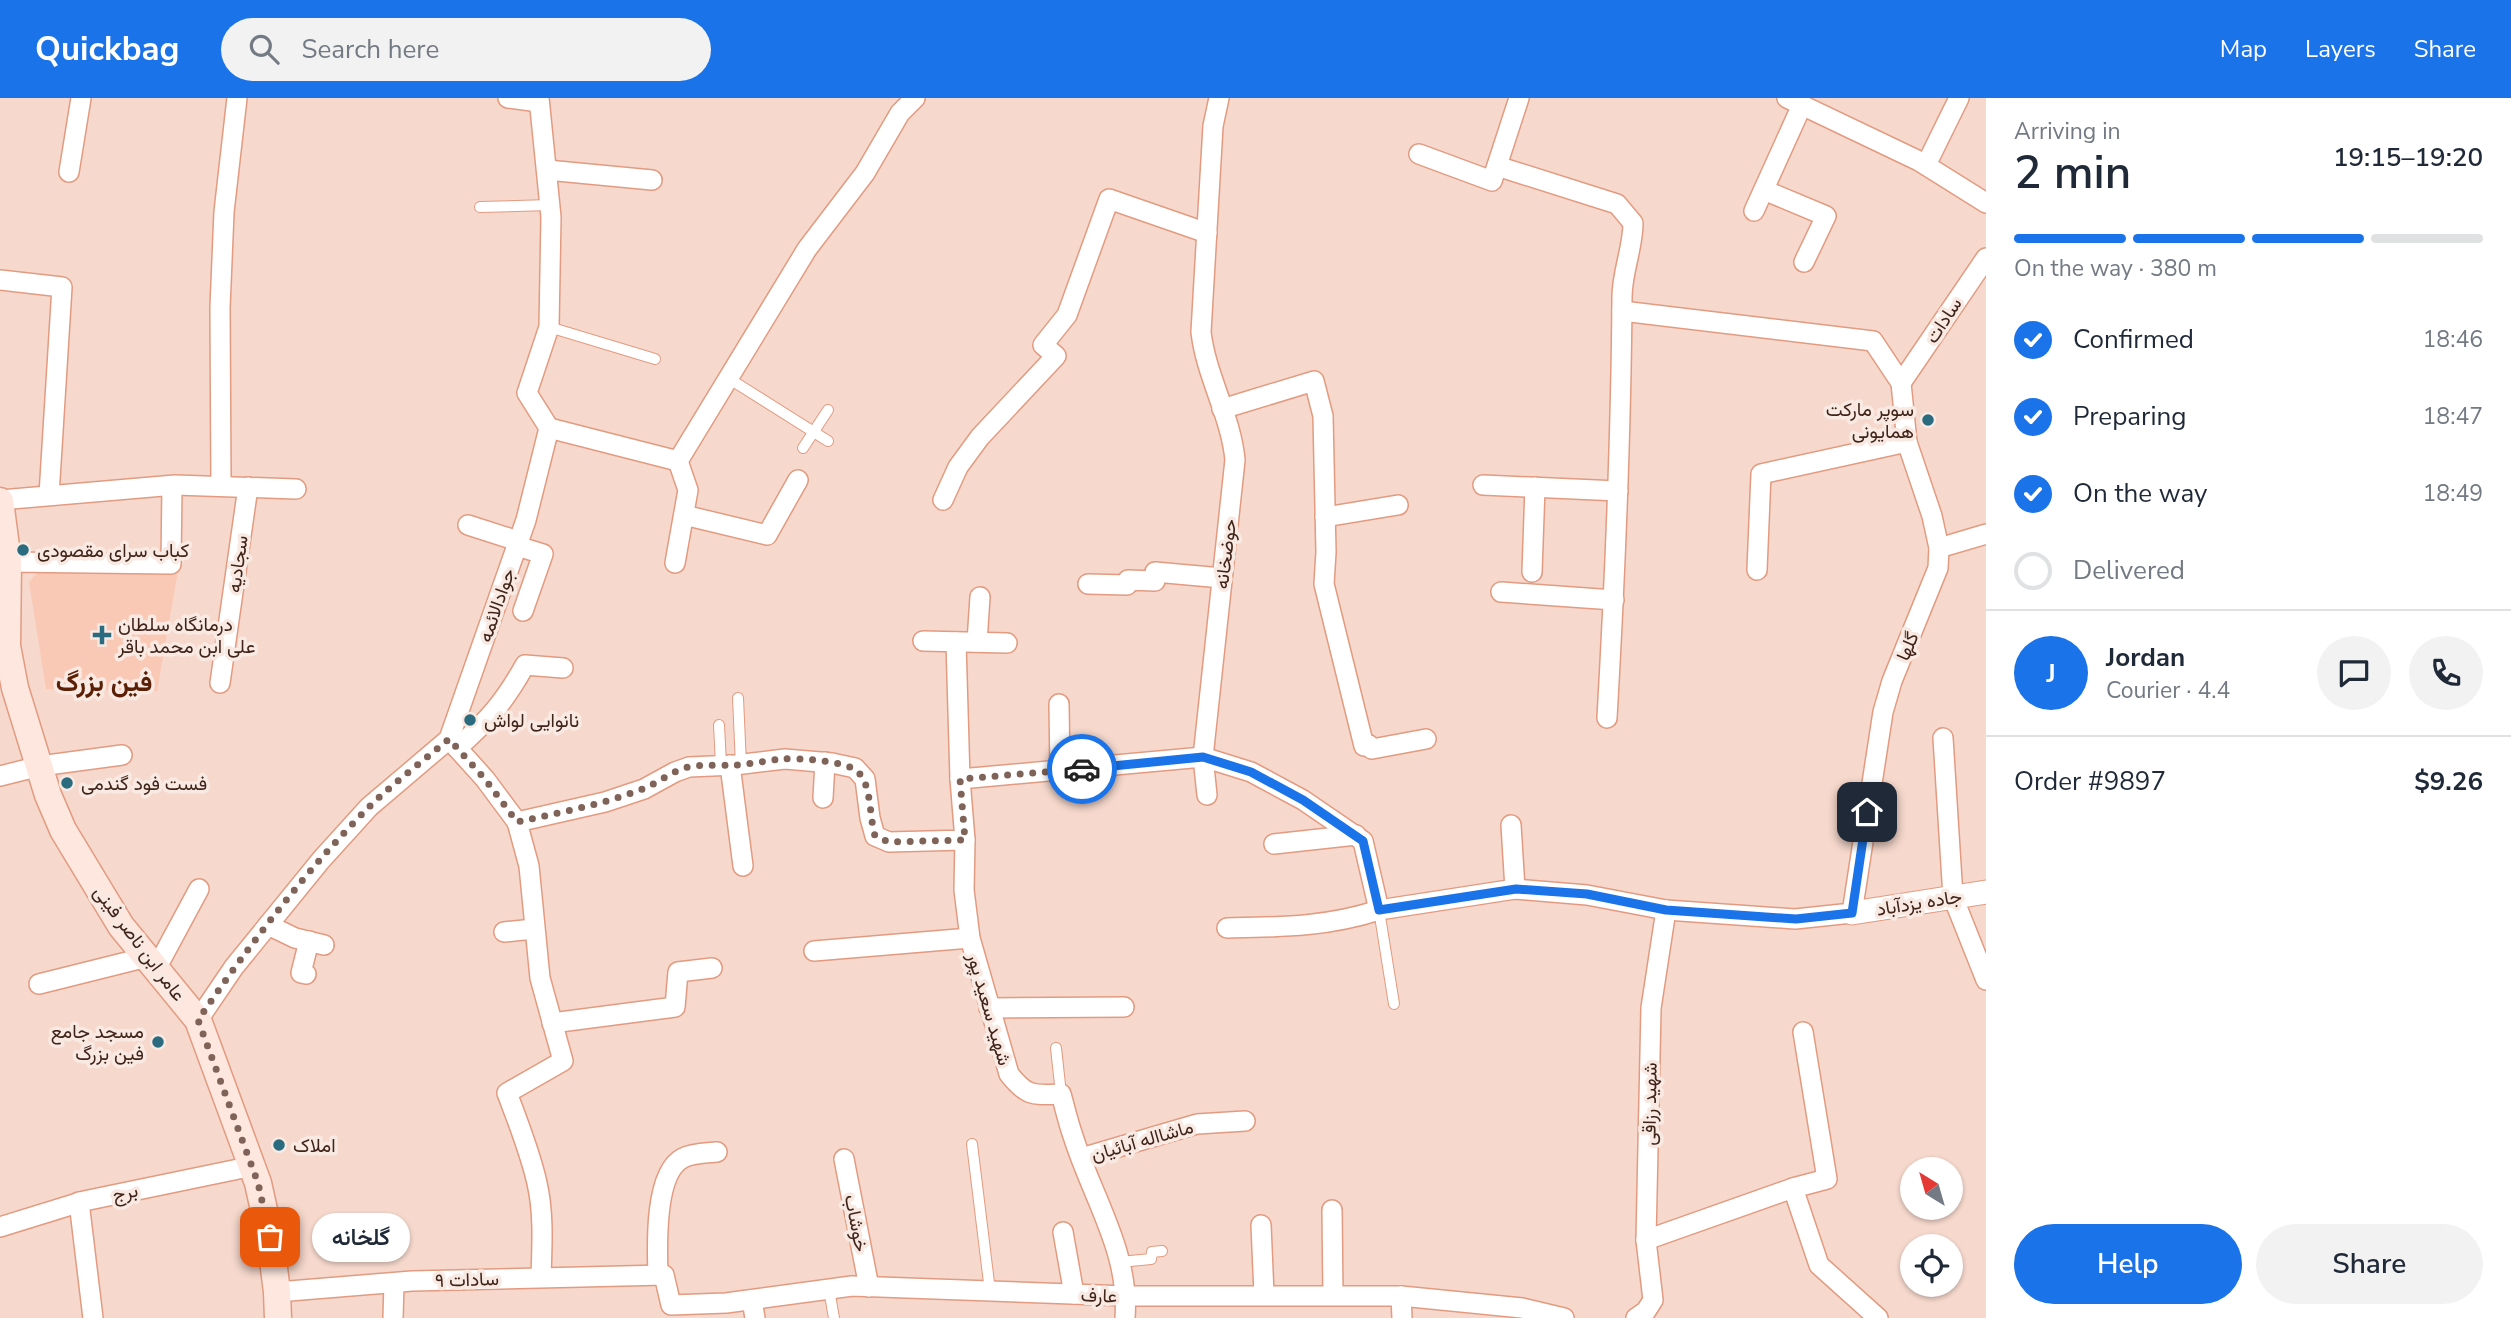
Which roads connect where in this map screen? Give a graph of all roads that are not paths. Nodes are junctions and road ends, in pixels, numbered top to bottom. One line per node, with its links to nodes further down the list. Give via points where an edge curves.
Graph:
1 (81, 98): 14 (street)
2 (237, 98): 39 (street, via 219,308)
3 (508, 98): 8 (street)
4 (915, 98): 28 (street, via 807,249)
5 (1219, 98): 21 (street, حوضخانه)
6 (1518, 98): 11 (street)
7 (1959, 98): 12 (street)
8 (539, 100): 13 (street)
9 (1795, 102): 12 (street); 16 (street)
10 (1419, 154): 11 (street, via 1492,180)
11 (1497, 166): 25 (street, via 1617,204 1626,213 1633,223 1633,241 1623,279)
12 (1926, 166): 17 (street)
13 (547, 170): 15 (street); 18 (street)
14 (69, 172)
15 (652, 180)
16 (1764, 190): 20 (street); 23 (street, via 1826,216)
17 (1986, 203)
18 (550, 205): 19 (lane); 26 (street)
19 (481, 207)
20 (1754, 211)
21 (1207, 233): 30 (street, حوضخانه, via 1200,332); 47 (street, via 1109,199 1067,315 1043,345 1056,356 980,437 958,467)
22 (1986, 258): 29 (street, سادات)
23 (1804, 262)
24 (0, 280): 46 (street, via 62,287)
25 (1622, 311): 29 (street, via 1873,341); 45 (street)
26 (549, 327): 27 (lane); 32 (street, via 527,393)
27 (655, 359)
28 (728, 378): 33 (lane); 37 (street)
29 (1901, 383): 35 (street, گلها)
30 (1222, 409): 51 (street, via 1314,381 1323,416); 60 (street, حوضخانه, via 1236,460)
31 (828, 410): 33 (lane)
32 (549, 428): 37 (street); 54 (street, جوادالائمه)
33 (813, 432): 34 (lane); 36 (lane)
34 (828, 441)
35 (1907, 442): 55 (street, گلها); 58 (street, via 1761,474)
36 (803, 448)
37 (678, 461): 50 (street, via 688,491)
38 (798, 480): 50 (street, via 767,535)
39 (221, 485): 41 (street); 42 (street)
40 (1483, 485): 43 (street)
41 (172, 486): 46 (street); 56 (street, via 171,564)
42 (248, 487): 44 (street); 72 (street, سجادیه)
43 (1535, 487): 45 (street); 59 (street)
44 (296, 489)
45 (1618, 491): 64 (street)
46 (49, 495): 48 (street)
47 (943, 500)
48 (0, 501): 56 (main road, عامر ابن ناصر فینی)
49 (1398, 505): 51 (street)
50 (684, 515): 57 (street)
51 (1325, 517): 78 (street, via 1324,584 1364,746 1372,749)
52 (468, 524): 54 (street)
53 (1986, 534): 55 (street)
54 (518, 543): 65 (street, via 543,554); 79 (street, جوادالائمه)
55 (1939, 548): 102 (street, گلها, via 1938,568 1883,712)
56 (8, 562): 70 (main road, عامر ابن ناصر فینی)
57 (675, 563)
58 (1757, 570)
59 (1532, 572)
60 (1222, 578): 61 (street, via 1156,572 1155,581); 81 (street, حوضخانه)
61 (1088, 584)
62 (1501, 592): 64 (street)
63 (980, 597): 68 (street)
64 (1614, 600): 75 (street)
65 (523, 611)
66 (923, 641): 67 (street)
67 (956, 642): 68 (street); 87 (street, شهید سعید پور)
68 (977, 642): 69 (street)
69 (1007, 643)
70 (4, 646): 84 (main road, عامر ابن ناصر فینی)
71 (564, 668): 79 (street, via 525,665 507,698 482,726)
72 (220, 683)
73 (738, 698): 83 (lane)
74 (1059, 704): 85 (street)
75 (1607, 718)
76 (719, 725): 83 (lane)
77 (1943, 738): 99 (street)
78 (1426, 739)
79 (453, 743): 90 (street); 103 (street, via 369,807)
80 (122, 755): 84 (street)
81 (1203, 757): 85 (street); 88 (street, حوضخانه); 92 (street, via 1251,772)
82 (825, 762): 83 (street, via 785,759); 89 (street); 93 (street, via 855,768 865,779 875,836 889,842)
83 (731, 765): 90 (street, via 689,767 605,802); 95 (street)
84 (40, 766): 86 (street); 109 (main road, عامر ابن ناصر فینی, via 63,830 121,926)
85 (1060, 771): 87 (street)
86 (0, 776)
87 (960, 779): 93 (street, شهید سعید پور)
88 (1207, 795)
89 (824, 798)
90 (517, 822): 105 (street, via 529,866)
91 (1511, 825): 97 (street)
92 (1356, 835): 94 (street); 100 (street, via 1363,841)
93 (965, 840): 107 (street, شهید سعید پور, via 964,890)
94 (1274, 844)
95 (743, 866)
96 (199, 889): 109 (street)
97 (1516, 889): 100 (street); 101 (street, via 1587,894)
98 (1986, 892): 99 (street, جاده یزدآباد)
99 (1953, 897): 102 (street, جاده یزدآباد); 112 (street)
100 (1379, 910): 104 (street, via 1346,921); 114 (lane)
101 (1666, 910): 102 (street, via 1796,919); 134 (street, شهید رزاقی, via 1651,1008)
102 (1852, 913)
103 (268, 925): 111 (street, via 317,943 301,972); 117 (street)
104 (1227, 928)
105 (534, 929): 106 (street); 118 (street)
106 (504, 932)
107 (970, 938): 108 (street); 116 (street, شهید سعید پور)
108 (814, 951)
109 (152, 962): 113 (street); 117 (main road, عامر ابن ناصر فینی)
110 (712, 968): 118 (street, via 678,972 675,1007)
111 (306, 974)
112 (1986, 980)
113 (39, 984)
114 (1394, 1004)
115 (1124, 1007): 116 (street)
116 (989, 1008): 121 (street, شهید سعید پور, via 1009,1074 1021,1090)
117 (198, 1020): 127 (main road, عامر ابن ناصر فینی)
118 (552, 1023): 138 (street, via 563,1061 508,1093 538,1185)
119 (1803, 1032): 128 (street, via 1827,1179)
120 (1056, 1048): 121 (lane)
121 (1061, 1094): 126 (street)
122 (1245, 1121): 126 (street, ماشااله آبائیان, via 1197,1124)
123 (972, 1144): 142 (lane)
124 (717, 1152): 137 (street, via 683,1158 672,1168 652,1228)
125 (844, 1158): 140 (street, خوشاب)
126 (1081, 1158): 136 (street)
127 (253, 1166): 129 (street, برج); 148 (main road, عامر ابن ناصر فینی, via 270,1237)
128 (1793, 1188): 134 (street); 157 (street, via 1819,1265)
129 (79, 1202): 132 (street, برج); 150 (street)
130 (1332, 1210): 145 (street)
131 (1261, 1224): 144 (street)
132 (0, 1227)
133 (1063, 1232): 143 (street)
134 (1646, 1240): 156 (street, شهید رزاقی, via 1653,1300)
135 (1162, 1251): 136 (lane, via 1152,1252 1151,1259)
136 (1120, 1262): 146 (street)
137 (658, 1275): 138 (street, سادات ۹); 149 (street, عارف, via 664,1275 671,1305)
138 (541, 1277): 139 (street, سادات ۹)
139 (394, 1283): 148 (street, سادات ۹); 151 (street)
140 (869, 1287): 141 (street, عارف); 142 (street, عارف)
141 (829, 1289): 149 (street, عارف); 152 (lane)
142 (990, 1291): 143 (street, عارف)
143 (1074, 1294): 146 (street, عارف)
144 (1264, 1294): 145 (street, عارف); 146 (street, عارف)
145 (1334, 1294): 147 (street, عارف)
146 (1127, 1296): 153 (street)
147 (1401, 1296): 154 (street); 155 (street, عارف, via 1522,1308)
148 (278, 1305)
149 (754, 1309)
150 (93, 1318)
151 (393, 1318)
152 (834, 1318)
153 (1125, 1318)
154 (1402, 1318)
155 (1564, 1318)
156 (1636, 1318)
157 (1878, 1318)

